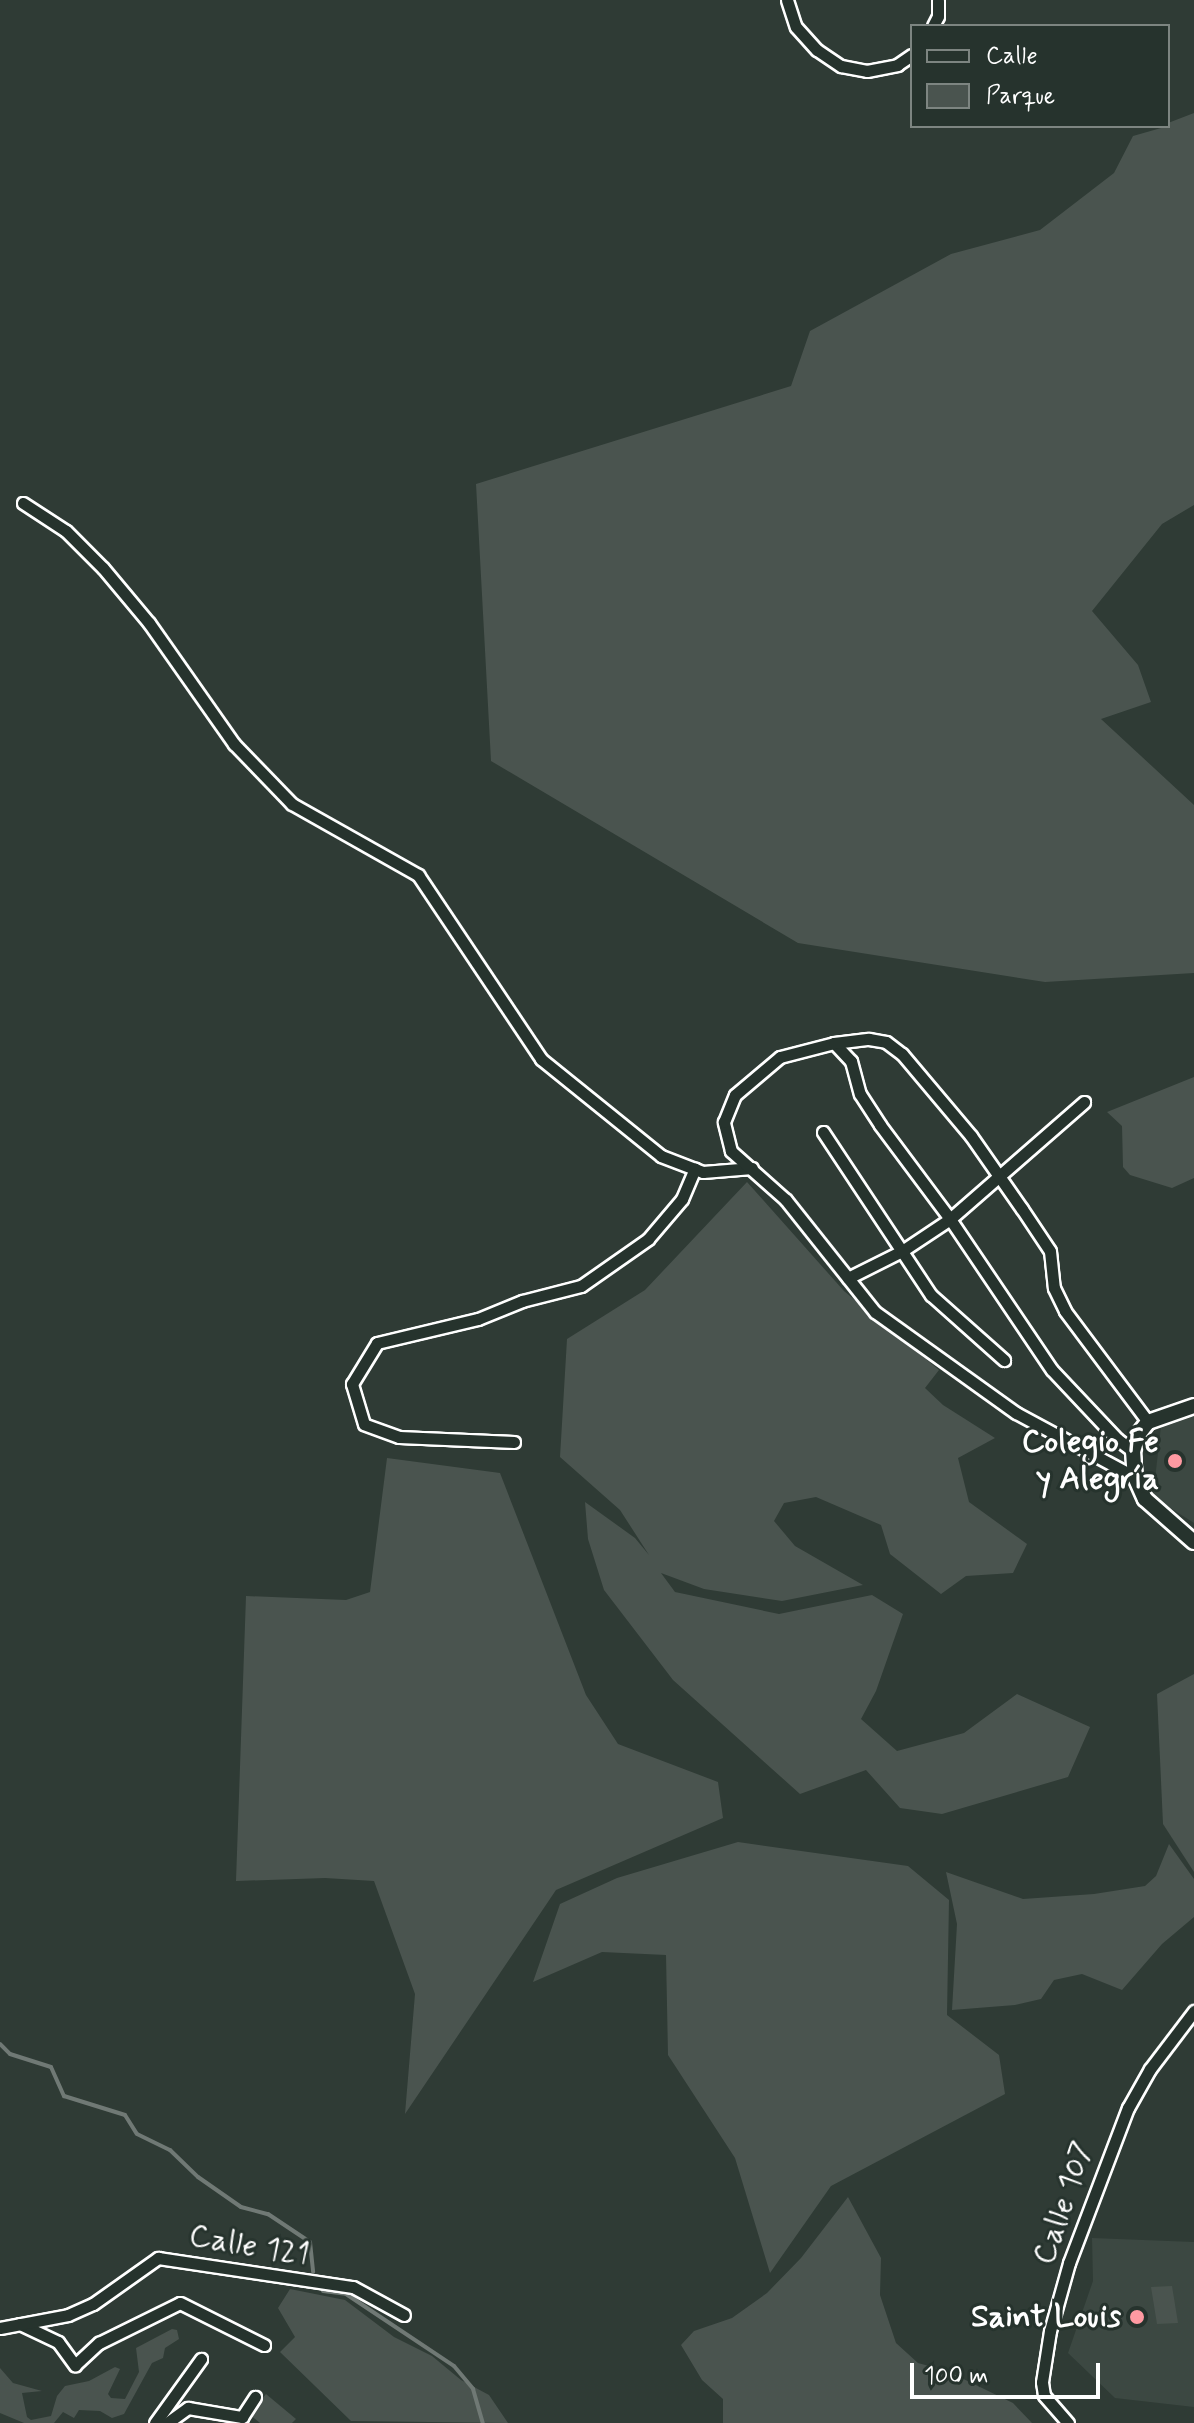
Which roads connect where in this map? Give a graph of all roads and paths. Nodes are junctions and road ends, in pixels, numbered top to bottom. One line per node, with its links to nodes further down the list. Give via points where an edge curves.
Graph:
1 (787, 0): 4 (street, via 796,27 841,66 867,71 897,65)
2 (938, 0): 3 (street)
3 (934, 24)
4 (910, 56)
5 (23, 503): 10 (street, via 66,531 103,568 149,623 234,744 292,804 418,875 541,1059 661,1156)
6 (834, 1043): 9 (street, via 780,1057 735,1095 725,1112 724,1134 731,1151); 11 (street, via 869,1039 886,1042 902,1054 971,1136); 12 (street, via 851,1061 860,1094 880,1125)
7 (1084, 1102): 11 (street)
8 (823, 1132): 13 (street)
9 (752, 1168): 10 (street); 14 (street, via 786,1200)
10 (695, 1169): 18 (street, via 682,1199 648,1239 581,1286 478,1319 377,1343 352,1384 364,1424 399,1437)
11 (999, 1179): 12 (street); 17 (street, via 1050,1251 1054,1288 1065,1311)
12 (950, 1219): 13 (street); 19 (street, via 1052,1370)
13 (902, 1251): 14 (street); 15 (street, via 931,1295)
14 (848, 1278): 20 (street, via 875,1312 1016,1413)
15 (1004, 1360)
16 (1194, 1406): 17 (street)
17 (1148, 1422): 19 (street)
18 (514, 1442)
19 (1133, 1451): 20 (street)
20 (1135, 1477): 21 (street, via 1145,1499)
21 (1194, 1542)
22 (1194, 2011): 31 (street, Calle 107, via 1128,2108 1069,2263 1042,2382 1044,2395)
23 (404, 2315): 24 (street, Calle 121, via 353,2287 158,2258 93,2304 68,2315)
24 (17, 2323): 25 (street, Calle 121); 26 (street, via 58,2342 75,2365 99,2343 180,2303)
25 (0, 2328)
26 (264, 2345)
27 (201, 2359): 29 (street)
28 (255, 2397): 30 (street, via 242,2417 188,2408)
29 (155, 2423)
30 (167, 2423)
31 (1068, 2423)

